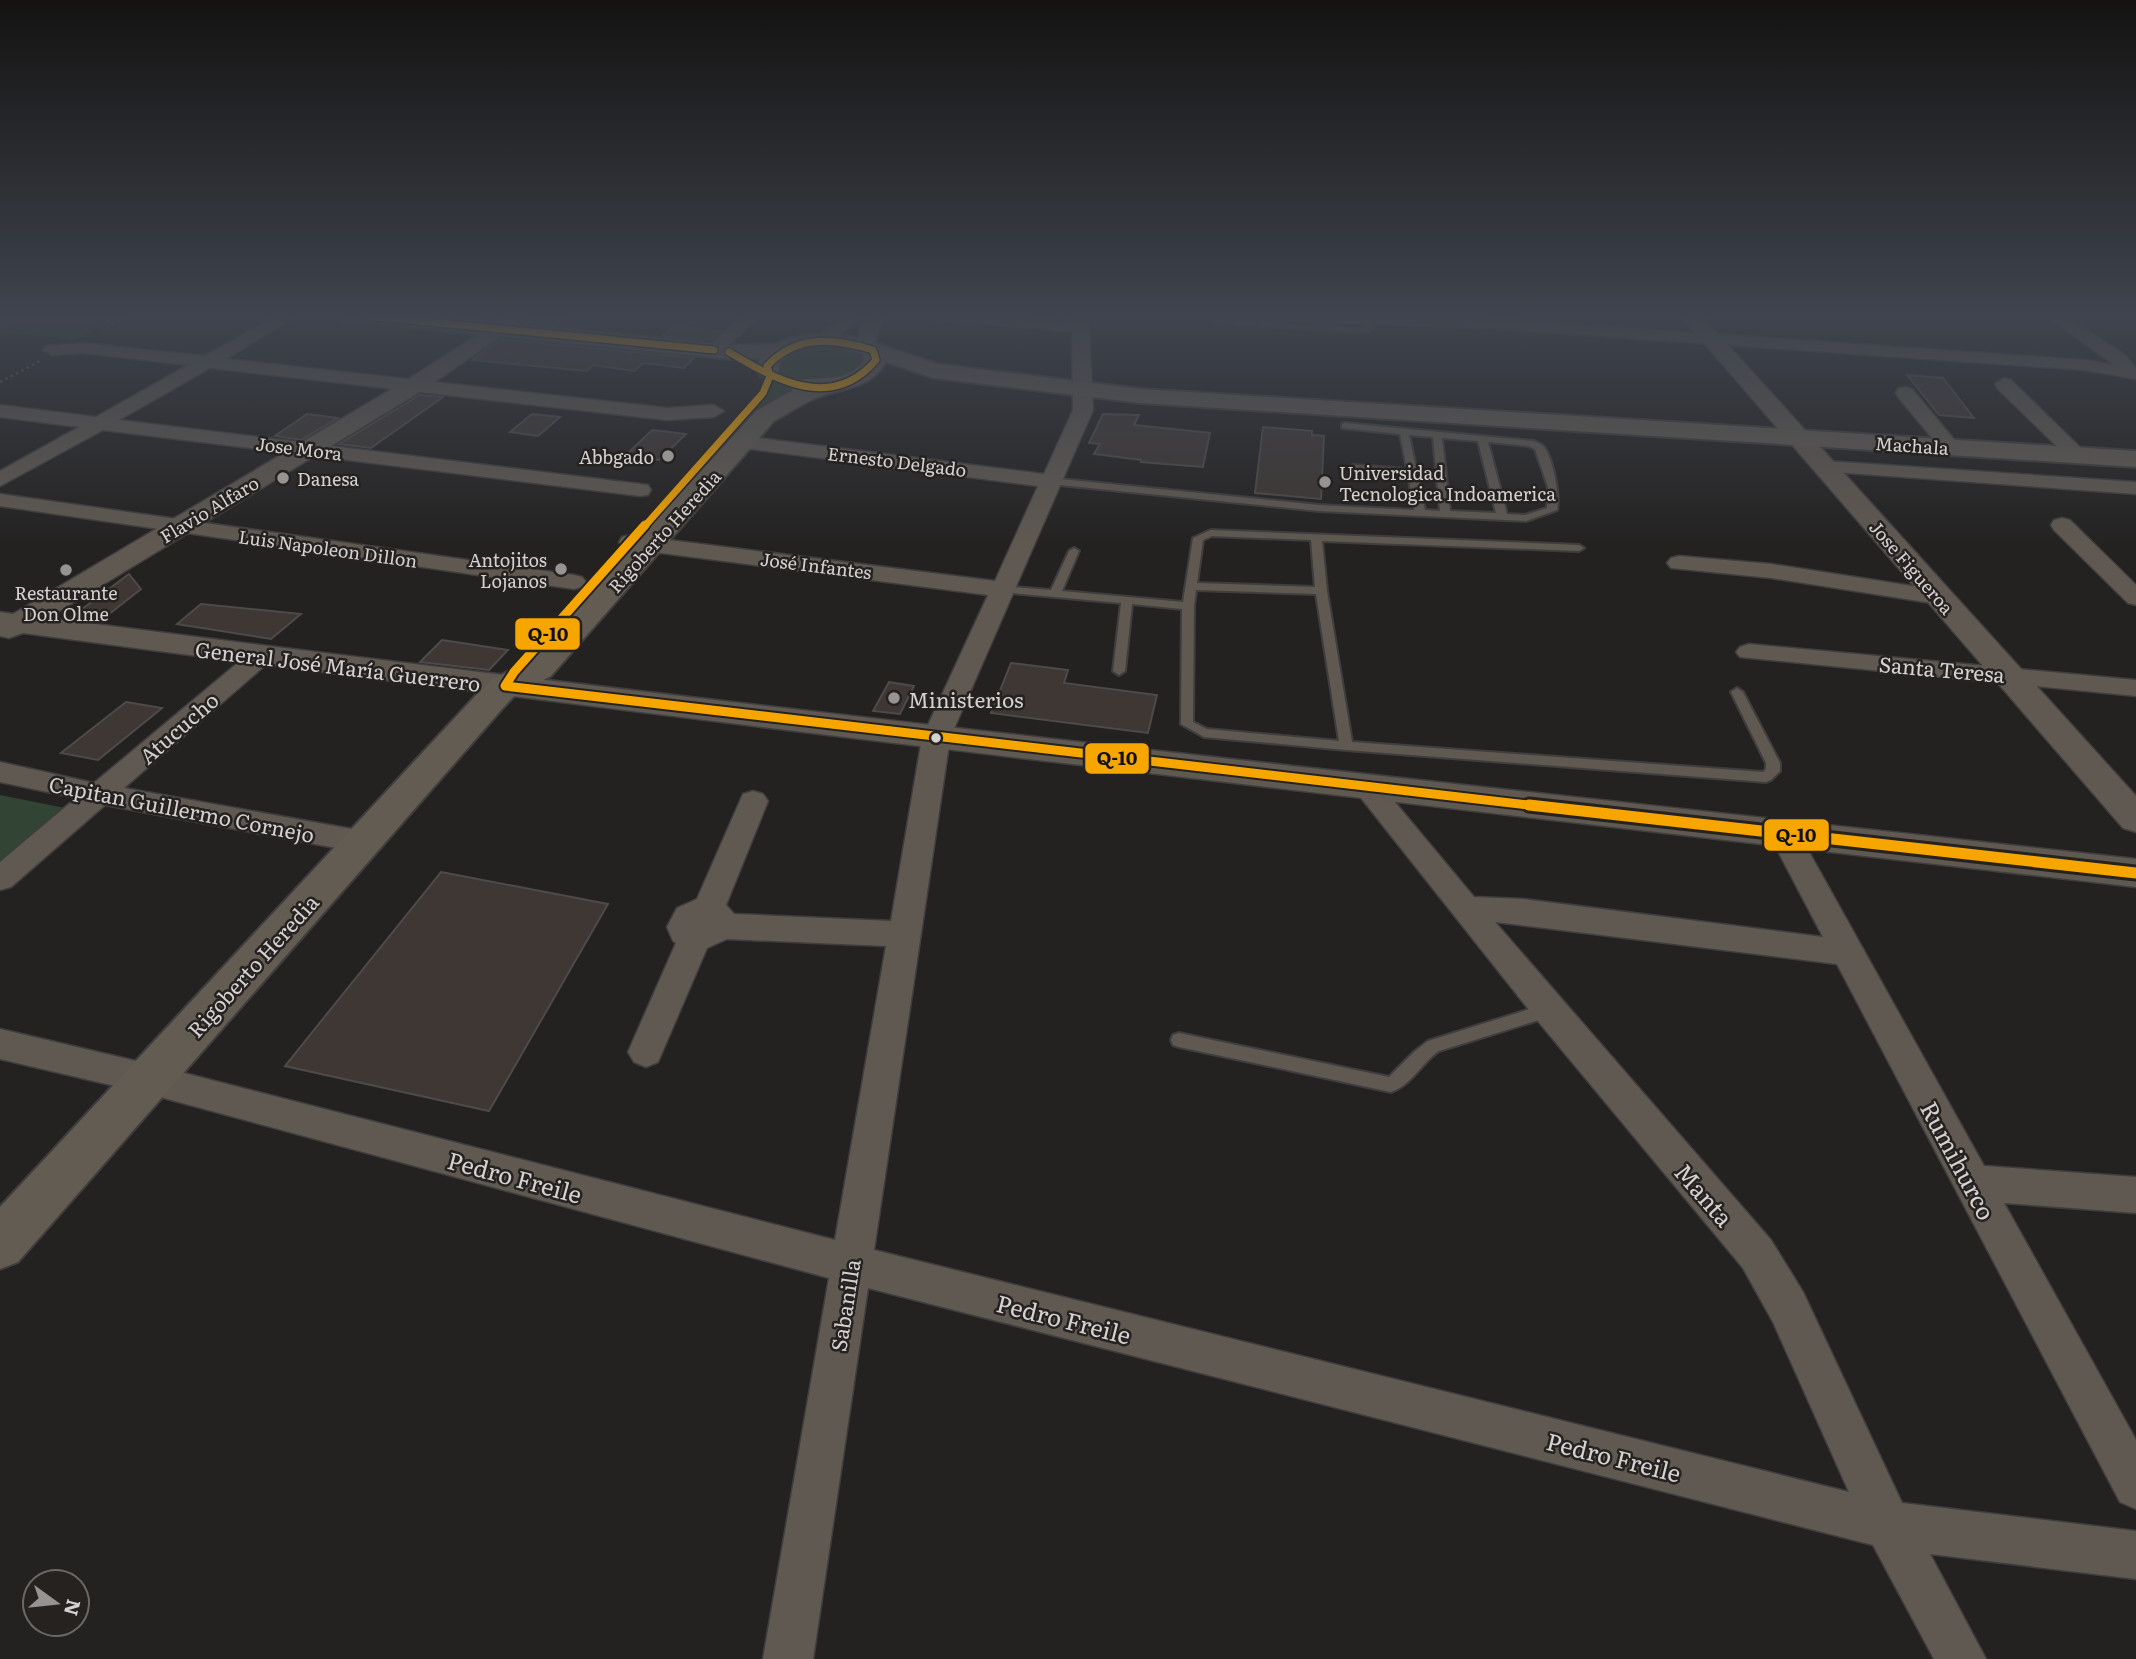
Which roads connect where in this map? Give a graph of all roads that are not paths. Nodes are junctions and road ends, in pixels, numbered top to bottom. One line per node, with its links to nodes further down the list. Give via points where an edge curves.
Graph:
1 (154, 391): 13 (street)
2 (404, 391): 21 (street, Flavio Alfaro)
3 (471, 391): 12 (street, via 667,414)
4 (764, 391): 38 (main road, Rigoberto Heredia)
5 (819, 391): 19 (main road, Rigoberto Heredia, via 773,411)
6 (1083, 391): 28 (street, Sabanilla, via 1083,410)
7 (1103, 391): 17 (main road, Machala)
8 (1759, 391): 17 (street, Jose Figueroa)
9 (2012, 391): 22 (street)
10 (1905, 393): 20 (street)
11 (0, 411): 13 (street, Jose Mora)
12 (714, 411)
13 (99, 423): 21 (street, Jose Mora); 27 (street)
14 (1345, 426): 15 (lane)
15 (1404, 431): 16 (lane); 26 (lane)
16 (1437, 433): 18 (lane); 33 (lane)
17 (1800, 437): 20 (main road, Machala); 24 (street, Jose Figueroa)
18 (1482, 438): 34 (lane); 34 (lane, via 1539,447 1552,486 1552,510 1526,518)
19 (743, 442): 28 (street, Ernesto Delgado); 38 (main road, Rigoberto Heredia)
20 (1950, 447): 22 (main road, Machala)
21 (307, 449): 30 (street, Jose Mora); 36 (street, Flavio Alfaro)
22 (2079, 457): 23 (main road, Machala)
23 (2136, 460)
24 (1826, 467): 29 (street); 47 (street, Jose Figueroa)
25 (1353, 468): 26 (lane)
26 (1411, 472): 32 (lane)
27 (0, 480)
28 (1050, 481): 32 (lane, via 1319,509); 44 (street, Sabanilla)
29 (2136, 488)
30 (640, 490)
31 (0, 500): 36 (street, Luis Napoleon Dillon)
32 (1420, 512): 33 (lane)
33 (1445, 513): 34 (lane)
34 (1502, 516)
35 (2062, 525): 48 (street)
36 (180, 526): 42 (street, Luis Napoleon Dillon); 51 (street, Flavio Alfaro)
37 (1316, 537): 39 (lane); 43 (lane, via 1202,534); 45 (lane)
38 (641, 543): 44 (street, José Infantes); 56 (main road, Rigoberto Heredia, via 514,672)
39 (1580, 548)
40 (1074, 551): 46 (lane)
41 (1679, 563): 47 (street, via 1771,571)
42 (574, 582)
43 (1191, 586): 45 (lane); 50 (lane)
44 (1001, 589): 46 (lane); 59 (street, Sabanilla)
45 (1321, 592): 60 (lane)
46 (1055, 594): 49 (lane)
47 (1938, 597): 55 (street, Jose Figueroa)
48 (2136, 598)
49 (1126, 601): 50 (lane); 54 (lane)
50 (1188, 607): 60 (lane, via 1187,724 1204,733)
51 (6, 627): 53 (street, General José María Guerrero)
52 (1749, 652): 55 (street, Santa Teresa)
53 (261, 656): 56 (street, General José María Guerrero); 63 (street, Atucucho)
54 (1119, 671)
55 (2006, 674): 57 (street, Santa Teresa); 65 (street, Jose Figueroa)
56 (506, 687): 59 (street, General José María Guerrero); 67 (main road, Rigoberto Heredia)
57 (2136, 688)
58 (1737, 692): 60 (lane, via 1773,763 1773,771 1766,777)
59 (936, 738): 62 (street, General José María Guerrero); 72 (street, Sabanilla)
60 (1346, 746)
61 (0, 772): 63 (street, Capitan Guillermo Cornejo)
62 (1364, 784): 66 (street, General José María Guerrero); 70 (street, Manta)
63 (100, 794): 67 (street, Capitan Guillermo Cornejo); 69 (street, Atucucho)
64 (753, 801): 71 (street)
65 (2136, 819)
66 (1784, 834): 68 (street, General José María Guerrero); 73 (street, Rumihurco)
67 (363, 842): 78 (main road, Rigoberto Heredia)
68 (2136, 873)
69 (0, 879)
70 (1465, 908): 73 (street, via 1523,911); 74 (street, Manta)
71 (707, 925): 72 (street); 77 (street)
72 (904, 934): 82 (street, Sabanilla)
73 (1848, 953): 79 (street, Rumihurco)
74 (1549, 1010): 75 (lane, via 1434,1046 1420,1054 1403,1079 1391,1085); 84 (street, Manta, via 1757,1254 1788,1307)
75 (1179, 1040)
76 (0, 1044): 78 (street, Pedro Freile)
77 (646, 1052)
78 (149, 1079): 81 (main road, Rigoberto Heredia); 82 (street, Pedro Freile)
79 (1970, 1183): 80 (street); 83 (street, Rumihurco)
80 (2136, 1195)
81 (0, 1244)
82 (850, 1264): 84 (street, Pedro Freile); 86 (street, Sabanilla)
83 (2136, 1486)
84 (1888, 1525): 85 (street, Pedro Freile); 87 (street, Manta)
85 (2136, 1555)
86 (788, 1659)
87 (1961, 1659)

